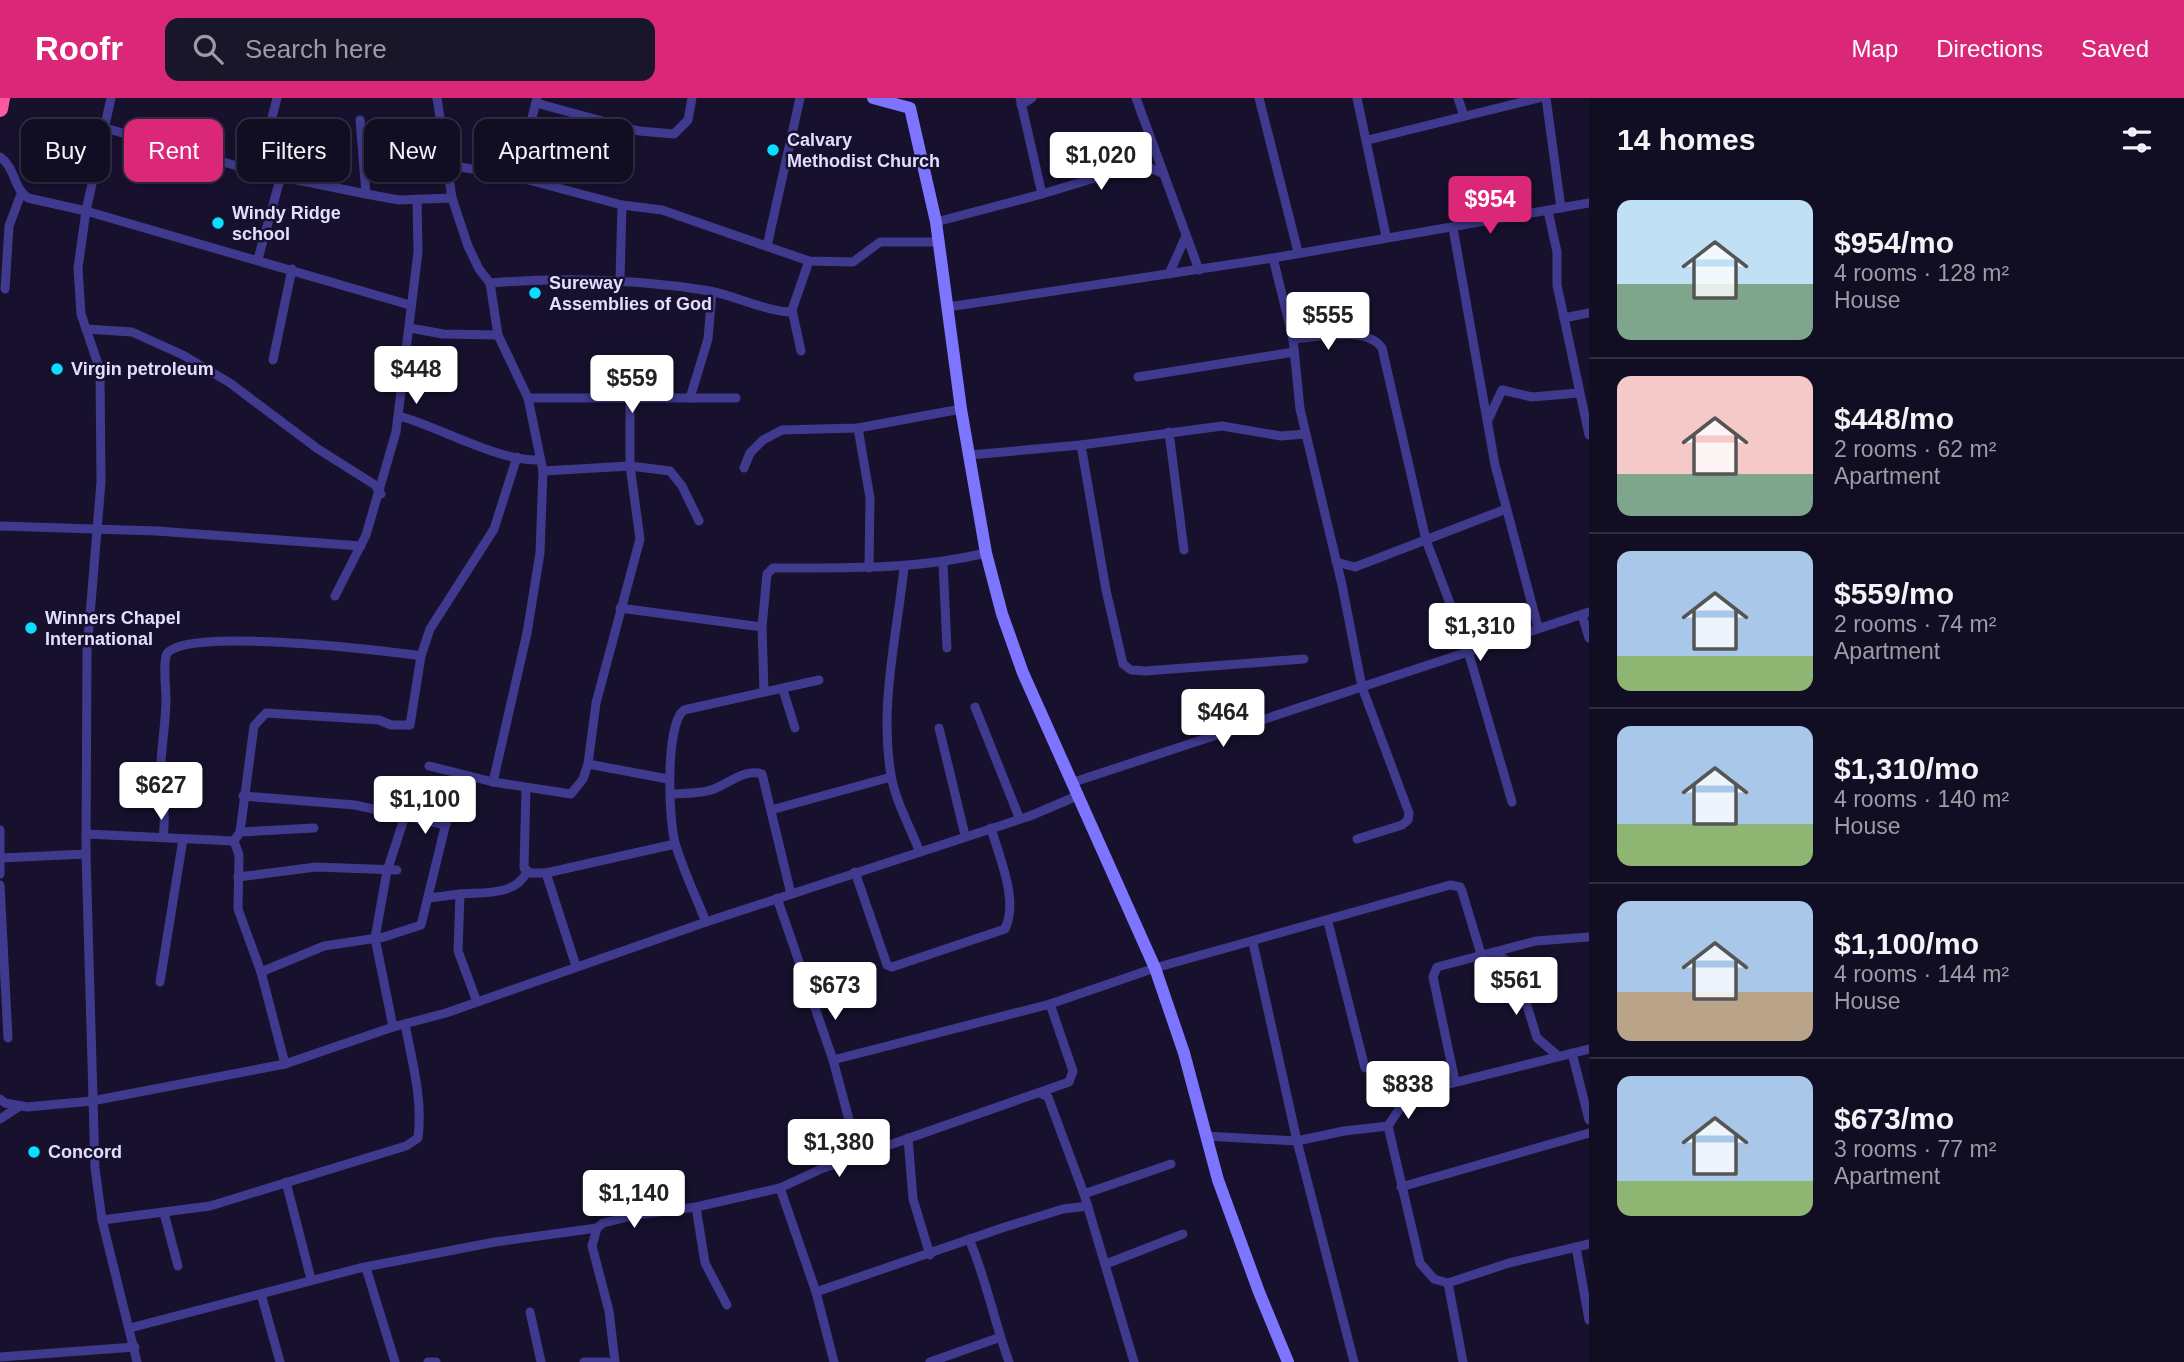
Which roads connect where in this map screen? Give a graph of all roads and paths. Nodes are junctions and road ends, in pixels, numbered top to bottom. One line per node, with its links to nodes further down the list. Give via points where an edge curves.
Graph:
1 (2, 98): 18 (highway)
2 (111, 98): 20 (street)
3 (277, 98): 21 (street)
4 (437, 98): 22 (street)
5 (692, 98): 15 (street, via 688,120 674,134 639,131)
6 (800, 98): 52 (street)
7 (873, 98): 17 (street)
8 (1032, 98): 16 (street)
9 (1136, 98): 27 (street)
10 (1259, 98): 53 (street)
11 (1357, 98): 26 (street)
12 (1458, 98): 19 (street)
13 (1539, 98): 19 (street)
14 (1546, 98): 44 (street)
15 (537, 100): 23 (street)
16 (1020, 101): 39 (street)
17 (909, 103): 47 (street)
18 (0, 108)
19 (1464, 116): 26 (street)
20 (107, 119)
21 (272, 119)
22 (441, 119)
23 (532, 119)
24 (359, 120): 38 (street)
25 (110, 129): 30 (street)
26 (1368, 140): 49 (street)
27 (1152, 147): 29 (street); 31 (street)
28 (0, 157): 37 (street, via 12,168)
29 (1141, 164): 31 (street); 39 (street)
30 (237, 166)
31 (1162, 173): 50 (street)
32 (93, 182): 45 (street)
33 (279, 182): 55 (street)
34 (309, 182): 38 (street)
35 (451, 182): 40 (street)
36 (536, 182): 43 (street)
37 (21, 194): 45 (street); 62 (street, via 9,226)
38 (366, 194): 41 (street)
39 (1042, 194): 47 (street)
40 (452, 198): 41 (street); 61 (street, via 468,246)
41 (416, 199): 64 (street, via 418,252)
42 (1589, 203): 44 (street)
43 (622, 205): 52 (street, via 662,210); 60 (street)
44 (1561, 208): 46 (street)
45 (86, 211): 55 (street); 70 (street, via 78,295)
46 (1548, 211): 48 (street); 68 (street)
47 (936, 222): 51 (street)
48 (1453, 228): 49 (street); 84 (street)
49 (1386, 236): 53 (street)
50 (1185, 238): 58 (street); 59 (street)
51 (939, 242): 56 (street, via 880,242 853,262); 65 (street)
52 (767, 246): 56 (street)
53 (1298, 252): 54 (street)
54 (1273, 258): 58 (street); 72 (street)
55 (258, 259): 57 (street)
56 (809, 261): 66 (street)
57 (292, 269): 64 (street); 75 (street)
58 (1199, 270): 59 (street)
59 (1169, 274): 65 (street)
60 (620, 279): 61 (street); 63 (street)
61 (490, 283): 71 (street)
62 (5, 289)
63 (712, 292): 66 (street, via 781,312); 79 (street, via 708,339)
64 (410, 305): 69 (street)
65 (948, 307): 82 (street)
66 (792, 310): 73 (street)
67 (1589, 313): 68 (street)
68 (1564, 318): 77 (street)
69 (410, 328): 71 (street); 83 (street)
70 (86, 329): 96 (street, via 132,332 183,355 375,485); 100 (street, via 100,370 101,482)
71 (498, 335): 78 (street)
72 (1293, 339): 74 (street); 101 (street, via 1362,334 1377,340 1389,371)
73 (801, 351)
74 (1294, 352): 76 (street); 87 (street)
75 (274, 360)
76 (1138, 377)
77 (1578, 393): 84 (street, via 1532,397 1502,390); 88 (street)
78 (528, 398): 81 (street); 92 (street)
79 (690, 398): 80 (street); 81 (street)
80 (736, 398)
81 (630, 400): 93 (street)
82 (961, 409): 85 (street); 90 (street)
83 (399, 416): 91 (street); 96 (street)
84 (1487, 421): 97 (street)
85 (858, 428): 94 (street, via 782,430 763,440); 109 (street, via 870,498)
86 (1169, 432): 87 (street, via 1222,426 1269,435); 89 (street); 103 (street)
87 (1306, 434): 105 (street)
88 (1589, 435)
89 (1081, 445): 90 (street); 120 (street, via 1123,664 1145,671)
90 (970, 455): 104 (street)
91 (517, 457): 92 (street); 119 (street, via 494,529 442,608)
92 (540, 460): 95 (street)
93 (630, 466): 95 (street); 98 (street, via 670,471); 112 (street, via 640,539)
94 (744, 468)
95 (542, 471): 133 (street, via 540,553)
96 (380, 494): 102 (street)
97 (1506, 509): 101 (street); 114 (street)
98 (699, 521)
99 (0, 526): 100 (street)
100 (95, 530): 102 (street); 147 (street)
101 (1426, 540): 108 (street); 118 (street)
102 (361, 546): 111 (street)
103 (1184, 550)
104 (986, 554): 106 (street); 134 (street, via 1023,673)
105 (1336, 562): 108 (street); 110 (street)
106 (943, 563): 107 (street); 117 (street)
107 (904, 567): 109 (street); 131 (street, via 890,672)
108 (1355, 567): 110 (street)
109 (869, 568): 115 (street, via 773,568 767,574)
110 (1342, 585): 122 (street)
111 (335, 596)
112 (620, 608): 115 (street); 128 (street)
113 (1586, 613): 114 (street); 116 (street)
114 (1538, 627): 118 (street)
115 (762, 628): 124 (street)
116 (1589, 638)
117 (947, 648)
118 (1468, 651): 122 (street); 139 (street)
119 (421, 656): 137 (street, via 413,720 406,727 379,720 267,713 258,718); 149 (street, via 293,642 181,644 170,649 161,760)
120 (1304, 659)
121 (819, 680): 123 (street)
122 (1362, 687): 134 (street); 152 (street, via 1409,813 1402,825)
123 (783, 690): 124 (street); 126 (street)
124 (764, 691): 132 (street, via 678,714)
125 (975, 708): 142 (street)
126 (795, 728)
127 (939, 728): 148 (street)
128 (588, 764): 132 (street); 135 (street, via 571,794)
129 (429, 766): 130 (street)
130 (458, 774): 133 (street); 143 (street)
131 (891, 777): 140 (street); 155 (street)
132 (668, 779): 136 (street)
133 (493, 782): 135 (street)
134 (1074, 782): 138 (street)
135 (526, 788): 160 (street)
136 (672, 794): 140 (street, via 710,790 756,772 765,779); 154 (street)
137 (243, 796): 141 (street, via 355,805); 150 (street)
138 (1077, 796): 142 (street); 178 (street)
139 (1512, 802)
140 (771, 810): 167 (street)
141 (405, 817): 143 (street); 159 (street)
142 (1019, 817): 145 (street)
143 (446, 825): 168 (street)
144 (314, 828): 150 (street)
145 (991, 828): 148 (street); 161 (street, via 1007,886 1009,919 1005,929 892,967 887,965)
146 (0, 830): 153 (street)
147 (86, 834): 149 (street); 156 (street)
148 (965, 835): 155 (street)
149 (163, 837): 151 (street)
150 (237, 837): 151 (street); 164 (street)
151 (183, 839): 180 (street)
152 (1357, 839)
153 (0, 843): 157 (street)
154 (674, 844): 162 (street); 170 (street)
155 (919, 850): 161 (street)
156 (86, 854): 157 (street); 195 (street)
157 (1, 858): 163 (street)
158 (397, 870): 159 (street)
159 (387, 871): 164 (street, via 316,867); 173 (street)
160 (527, 872): 162 (street); 166 (street, via 510,890)
161 (855, 872): 167 (street)
162 (546, 873): 177 (street)
163 (0, 874)
164 (238, 877): 179 (street, via 238,909)
165 (0, 885): 185 (street)
166 (460, 894): 168 (street); 181 (street, via 458,951)
167 (791, 894): 169 (street)
168 (429, 898): 173 (street, via 421,925)
169 (777, 898): 170 (street); 189 (street)
170 (706, 922): 177 (street)
171 (1328, 922): 174 (street); 176 (street, via 1455,885 1462,891); 191 (street)
172 (1589, 937): 175 (street, via 1536,941)
173 (375, 938): 179 (street, via 324,946); 184 (street)
174 (1252, 943): 178 (street); 203 (street)
175 (1495, 952): 176 (street); 188 (street, via 1517,973 1537,1038)
176 (1481, 954): 192 (street, via 1441,964 1434,971)
177 (576, 966): 181 (street)
178 (1155, 968): 182 (street); 201 (street, via 1184,1053)
179 (261, 972): 190 (street)
180 (160, 982)
181 (477, 1002): 183 (street)
182 (1050, 1004): 189 (street); 193 (street, via 1073,1072 1069,1082)
183 (405, 1024): 184 (street); 206 (street, via 417,1078 418,1138 406,1146)
184 (393, 1027): 190 (street)
185 (8, 1038)
186 (1589, 1049): 187 (street)
187 (1572, 1052): 188 (street); 198 (street)
188 (1557, 1055): 192 (street)
189 (833, 1060): 204 (street)
190 (285, 1064): 195 (street)
191 (1365, 1068)
192 (1455, 1081): 199 (street, via 1409,1094)
193 (1042, 1094): 202 (street); 209 (street, via 1048,1097)
194 (0, 1099): 196 (street)
195 (92, 1101): 196 (street); 213 (street)
196 (20, 1106): 197 (street)
197 (0, 1119)
198 (1589, 1120)
199 (1388, 1126): 203 (street); 207 (street)
200 (1589, 1133): 207 (street)
201 (1205, 1136): 203 (street); 249 (street, via 1244,1256)
202 (908, 1139): 204 (street); 219 (street, via 913,1199)
203 (1297, 1141): 250 (street)
204 (859, 1157): 208 (street)
205 (1171, 1164): 209 (street)
206 (286, 1182): 212 (street, via 210,1206); 225 (street)
207 (1401, 1187): 226 (street, via 1422,1269)
208 (780, 1188): 211 (street); 227 (street)
209 (1084, 1195): 210 (street)
210 (1088, 1206): 216 (street, via 1063,1209); 220 (street)
211 (696, 1207): 214 (street, via 636,1215); 229 (street, via 705,1263)
212 (164, 1213): 213 (street); 221 (street)
213 (102, 1220): 232 (street)
214 (597, 1228): 222 (street, via 495,1242); 244 (street, via 592,1247)
215 (1183, 1234): 220 (street)
216 (968, 1238): 219 (street); 233 (street, via 979,1262)
217 (1589, 1244): 218 (street)
218 (1576, 1247): 224 (street); 226 (street)
219 (930, 1255): 227 (street)
220 (1106, 1264): 248 (street)
221 (178, 1266)
222 (366, 1268): 225 (street); 238 (street)
223 (1589, 1268): 224 (street)
224 (1583, 1277): 231 (street)
225 (311, 1279): 228 (street)
226 (1448, 1283): 251 (street)
227 (816, 1292): 245 (street)
228 (261, 1294): 232 (street); 237 (street)
229 (727, 1305)
230 (530, 1312): 241 (street)
231 (1589, 1320)
232 (130, 1328): 234 (street)
233 (998, 1338): 246 (street); 247 (street)
234 (135, 1347): 235 (street); 236 (street)
235 (0, 1357)
236 (137, 1362)
237 (280, 1362)
238 (395, 1362)
239 (428, 1362): 240 (street)
240 (436, 1362)
241 (541, 1362)
242 (584, 1362): 243 (street)
243 (607, 1362)
244 (615, 1362)
245 (834, 1362)
246 (930, 1362)
247 (1009, 1362)
248 (1134, 1362)
249 (1288, 1362)
250 (1354, 1362)
251 (1463, 1362)

